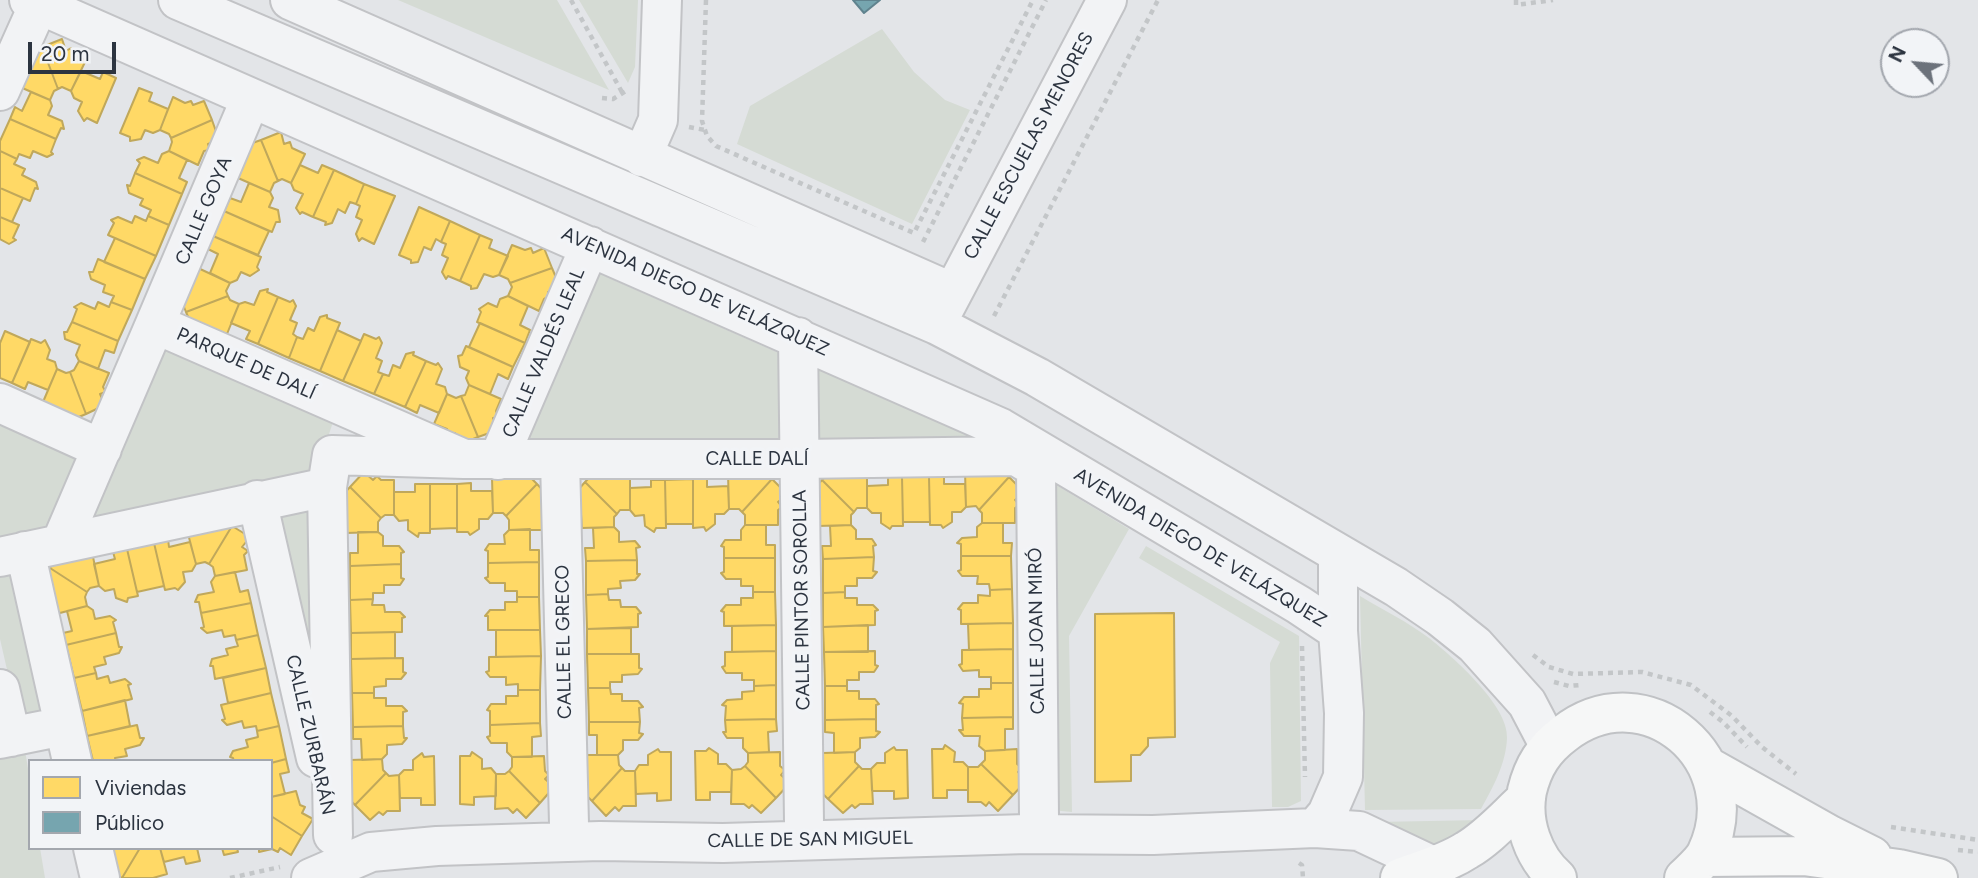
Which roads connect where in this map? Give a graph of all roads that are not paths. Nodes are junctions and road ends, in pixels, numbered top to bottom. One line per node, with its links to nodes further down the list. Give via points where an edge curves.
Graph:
1 (178, 0): 10 (street)
2 (290, 0): 8 (street)
3 (662, 0): 8 (street, via 658,120)
4 (1107, 0): 10 (street, CALLE ESCUELAS MENORES)
5 (34, 2): 6 (street); 7 (street, AVENIDA DIEGO DE VELÁZQUEZ)
6 (0, 92)
7 (251, 98): 9 (street, AVENIDA DIEGO DE VELÁZQUEZ); 11 (street, CALLE GOYA)
8 (642, 157): 10 (street, via 908,272)
9 (590, 246): 12 (street, AVENIDA DIEGO DE VELÁZQUEZ); 17 (street, CALLE VALDÉS LEAL)
10 (944, 309): 23 (street, via 1037,377)
11 (155, 324): 14 (street, PARQUE DE DALÍ); 15 (street, PARQUE DE DALÍ)
12 (797, 337): 18 (street, CALLE PINTOR SOROLLA); 24 (street, AVENIDA DIEGO DE VELÁZQUEZ, via 1001,428 1299,605)
13 (0, 403): 15 (street)
14 (345, 408): 17 (street, PARQUE DE DALÍ); 20 (street)
15 (102, 449): 22 (street, PARQUE DE DALÍ)
16 (1017, 456): 18 (street, CALLE DALÍ); 33 (street, CALLE JOAN MIRÓ, via 1036,468)
17 (481, 459): 19 (street, CALLE DALÍ); 20 (street)
18 (800, 459): 19 (street, CALLE DALÍ); 34 (street, CALLE PINTOR SOROLLA)
19 (560, 460): 35 (street, CALLE EL GRECO)
20 (330, 471): 21 (street); 21 (street, CALLE ZURBARÁN, via 333,835)
21 (257, 500): 22 (street)
22 (29, 551): 29 (street)
23 (1338, 554): 24 (street, AVENIDA DIEGO DE VELÁZQUEZ); 26 (street, via 1440,617 1475,645)
24 (1320, 633): 36 (street, AVENIDA DIEGO DE VELÁZQUEZ, via 1344,713 1343,777 1327,814)
25 (0, 689): 28 (street)
26 (1527, 703): 27 (street); 30 (street)
27 (1579, 722): 30 (main road); 31 (main road, via 1608,713 1638,713 1667,723 1691,742)
28 (5, 738): 29 (street)
29 (68, 743)
30 (1549, 745): 32 (main road, via 1534,770)
31 (1709, 767): 38 (main road, via 1717,797 1716,828); 39 (main road)
32 (1526, 799): 40 (main road, CALLE DE SAN MIGUEL, via 1466,851); 43 (main road, via 1529,834 1544,867)
33 (1039, 817)
34 (804, 822)
35 (569, 824)
36 (1309, 829): 40 (street, CALLE DE SAN MIGUEL, via 1359,831); 42 (street, CALLE DE SAN MIGUEL, via 437,846 371,852)
37 (93, 850): 41 (street)
38 (1695, 867): 39 (main road, via 1804,856)
39 (1899, 869): 44 (main road)
40 (1417, 872)
41 (100, 878)
42 (311, 878)
43 (1557, 878)
44 (1938, 878)

